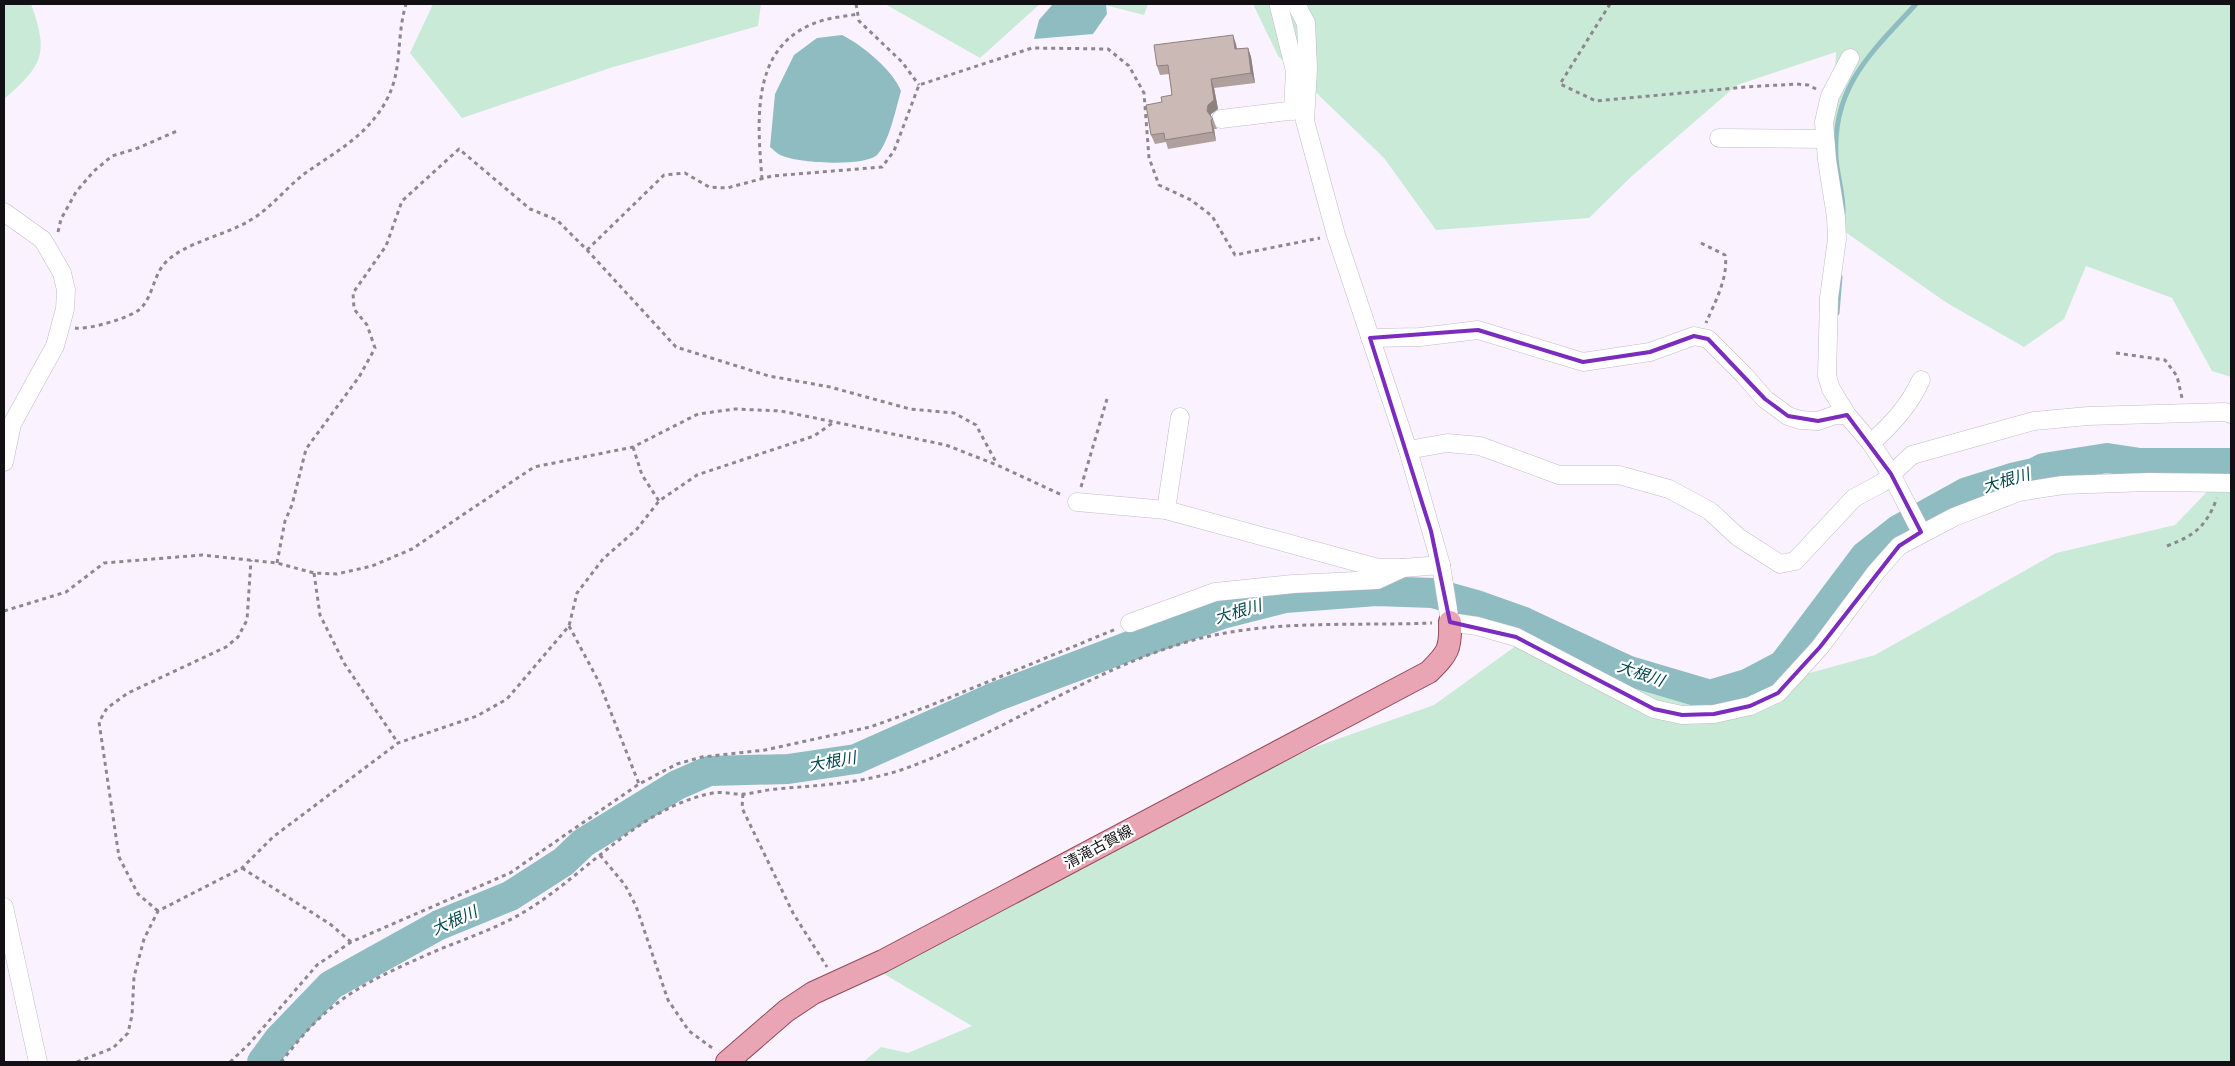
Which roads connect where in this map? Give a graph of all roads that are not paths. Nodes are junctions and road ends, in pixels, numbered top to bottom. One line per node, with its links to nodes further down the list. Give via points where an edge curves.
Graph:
1 (1287, 5): 3 (street, via 1306,23 1308,69)
2 (1850, 58): 6 (street, via 1830,96 1824,122)
3 (1301, 114): 4 (street); 8 (street)
4 (1221, 119)
5 (1719, 138): 6 (street)
6 (1825, 139): 11 (street, via 1836,224 1829,298 1827,376)
7 (4, 212): 13 (street, via 43,240 54,256 62,272 66,290 65,309 70,325)
8 (1370, 338): 11 (street, via 1420,337 1478,330 1583,362 1650,352 1694,336 1708,340 1765,399 1788,416 1818,421); 15 (street)
9 (1921, 380): 14 (street, via 1901,414)
10 (2231, 414): 17 (street, via 2088,416 2034,421 1912,455)
11 (1847, 415): 14 (street)
12 (1180, 417): 20 (street)
13 (8, 425): 16 (street)
14 (1871, 444): 17 (street)
15 (1408, 450): 17 (street, via 1447,443 1480,446 1559,474 1619,475 1669,490 1710,512 1738,537 1780,564 1795,561 1854,498 1882,483); 22 (street)
16 (4, 462)
17 (1891, 474): 21 (street)
18 (2224, 483): 21 (street, via 2063,485 2019,492 1954,516)
19 (1077, 502): 20 (street)
20 (1166, 510): 23 (street, via 1378,568)
21 (1922, 532): 24 (street, via 1898,546 1820,647 1778,693 1750,706 1714,714 1682,715 1654,709 1516,637)
22 (1441, 565): 23 (street); 24 (street)
23 (1403, 568): 25 (street, via 1377,580 1215,592)
24 (1450, 622): 27 (main road, 清滝古賀線, via 1451,642 1446,655 1429,672 883,961 813,993 786,1011)
25 (1130, 623)
26 (4, 907): 28 (street)
27 (728, 1061)
28 (38, 1062)

